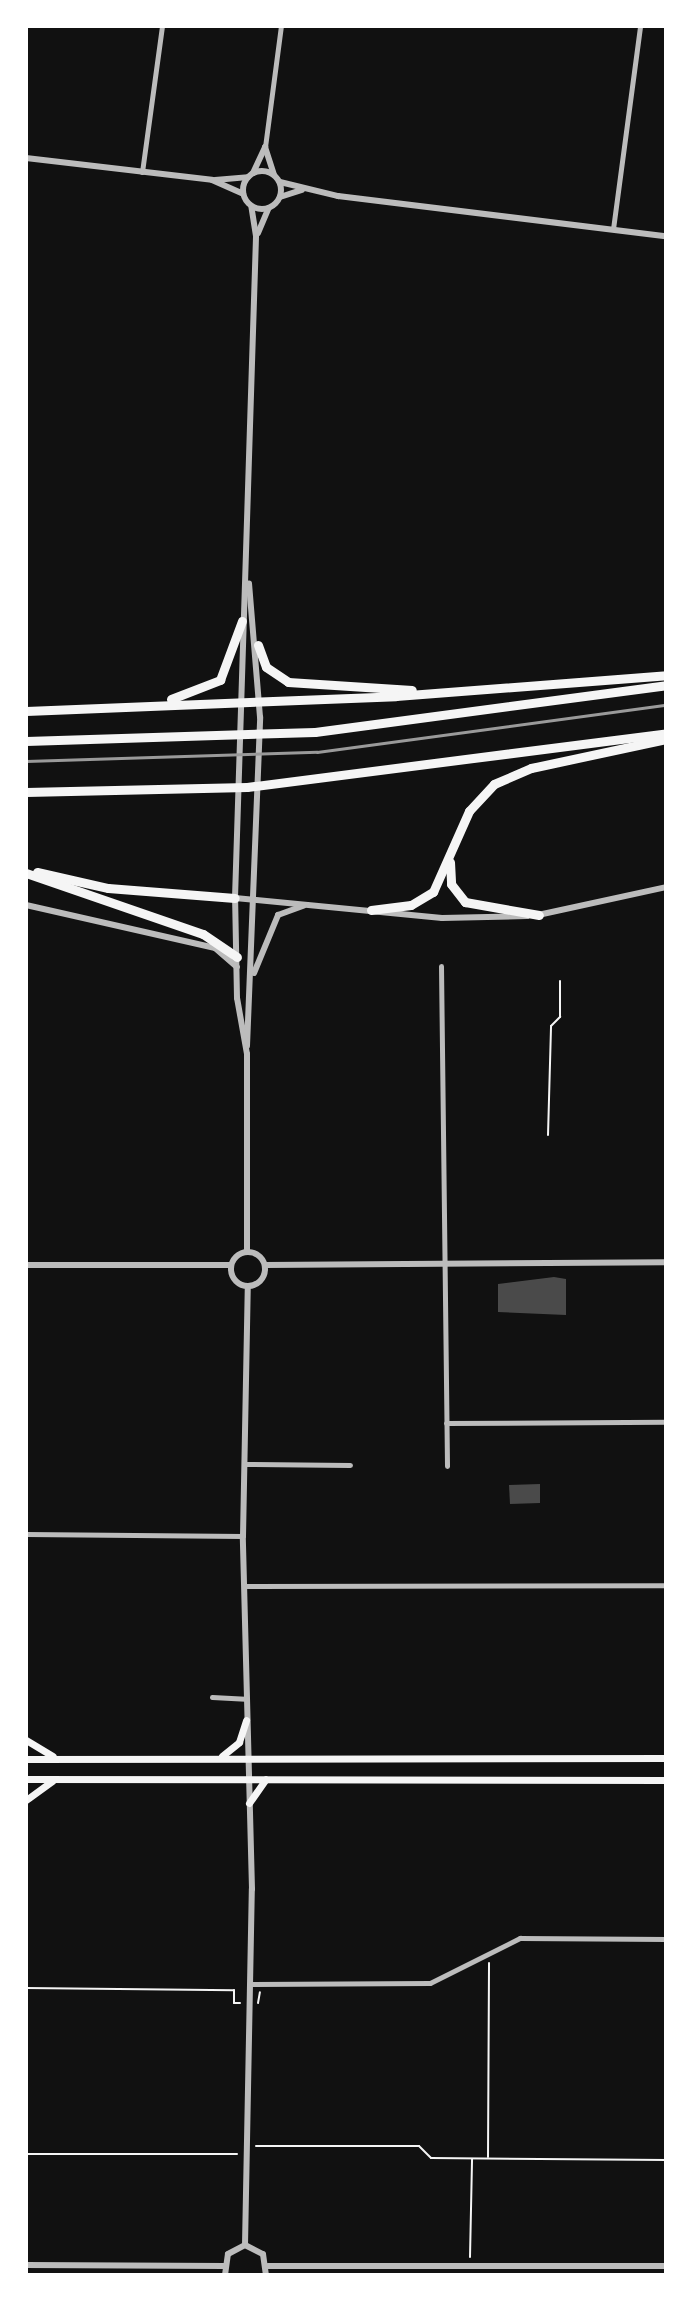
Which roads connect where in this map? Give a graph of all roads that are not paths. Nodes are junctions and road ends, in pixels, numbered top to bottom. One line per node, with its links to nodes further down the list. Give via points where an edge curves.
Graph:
1 (162, 26): 6 (street)
2 (281, 26): 4 (street)
3 (640, 26): 16 (street)
4 (265, 147): 7 (street); 8 (street)
5 (26, 158): 6 (street)
6 (142, 173): 9 (street)
7 (250, 175): 8 (street); 9 (street); 12 (street)
8 (274, 175): 10 (street)
9 (212, 180): 12 (street)
10 (280, 182): 11 (street); 13 (street)
11 (302, 190): 13 (street); 16 (street)
12 (243, 194): 14 (street)
13 (280, 197): 15 (street)
14 (251, 206): 15 (street); 17 (street)
15 (268, 209): 17 (street)
16 (613, 229): 18 (street)
17 (256, 236): 19 (street)
18 (666, 236)
19 (248, 577): 20 (street); 21 (street)
20 (242, 621): 26 (street); 27 (highway, via 220,680)
21 (258, 645): 24 (highway, via 270,671 288,682); 25 (street)
22 (666, 675): 24 (highway)
23 (666, 685): 30 (highway, via 315,732)
24 (492, 691): 25 (highway)
25 (260, 699): 26 (highway); 36 (street)
26 (239, 700): 27 (highway); 35 (street)
27 (153, 704): 28 (highway)
28 (26, 711)
29 (666, 736): 31 (highway, via 247,787); 32 (highway, via 503,779 474,803)
30 (26, 741)
31 (26, 792)
32 (451, 853): 39 (highway, via 426,898); 40 (highway, via 451,884 465,902)
33 (26, 870): 35 (highway, via 99,887); 41 (highway, via 203,934)
34 (666, 887): 40 (street)
35 (235, 898): 36 (street); 41 (street)
36 (253, 899): 38 (street); 43 (street)
37 (26, 905): 41 (street, via 215,948)
38 (306, 905): 39 (street); 43 (street, via 285,911 273,922)
39 (371, 910): 40 (street, via 461,918)
40 (539, 915)
41 (237, 962): 44 (street, via 238,1011)
42 (441, 966): 47 (street)
43 (252, 980): 44 (street)
44 (247, 1046): 45 (street)
45 (247, 1251): 49 (street); 50 (street)
46 (666, 1262): 47 (street)
47 (445, 1263): 50 (street); 53 (street)
48 (26, 1265): 49 (street)
49 (231, 1265): 51 (street, via 236,1282)
50 (265, 1265): 51 (street, via 263,1278)
51 (248, 1286): 54 (street)
52 (666, 1422): 53 (street)
53 (446, 1423): 56 (street)
54 (245, 1464): 55 (street); 58 (street)
55 (350, 1465)
56 (447, 1466)
57 (26, 1534): 58 (street)
58 (243, 1536): 60 (street)
59 (666, 1585): 60 (street)
60 (244, 1586): 62 (street)
61 (212, 1697): 62 (street)
62 (245, 1699): 63 (street)
63 (246, 1720): 66 (street); 69 (main road, via 234,1749)
64 (26, 1740): 65 (main road)
65 (59, 1758): 68 (main road); 69 (main road)
66 (248, 1758): 67 (main road); 69 (main road); 72 (street)
67 (666, 1758)
68 (26, 1759)
69 (213, 1759)
70 (58, 1778): 71 (main road); 72 (main road); 75 (main road)
71 (26, 1779)
72 (249, 1779): 73 (main road); 76 (street)
73 (267, 1779): 74 (main road); 76 (main road)
74 (666, 1780)
75 (26, 1800)
76 (249, 1803): 78 (street)
77 (666, 1939): 78 (street, via 520,1938 430,1983)
78 (250, 1984): 79 (street)
79 (245, 2245): 82 (street, via 233,2250); 83 (street, via 263,2254)
80 (26, 2265): 82 (street)
81 (666, 2265): 83 (street)
82 (224, 2266): 84 (street)
83 (268, 2266): 85 (street)
84 (225, 2275)
85 (266, 2275)

